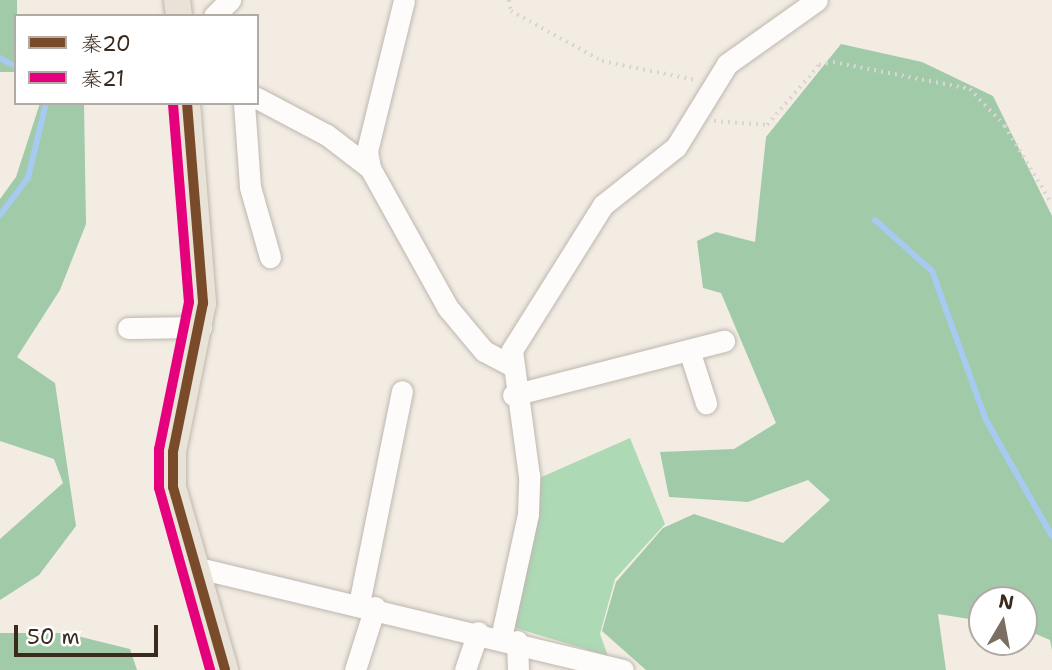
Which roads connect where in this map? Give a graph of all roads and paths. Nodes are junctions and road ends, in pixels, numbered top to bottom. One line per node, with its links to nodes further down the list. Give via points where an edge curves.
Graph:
1 (230, 0): 5 (street)
2 (404, 0): 11 (street, via 368,152)
3 (509, 0): 6 (path, via 511,11 602,61 671,70)
4 (817, 0): 6 (street, via 727,64)
5 (216, 14)
6 (711, 85): 10 (street)
7 (259, 98): 11 (street, via 327,135)
8 (187, 105): 14 (main road, via 202,243)
9 (244, 105): 13 (street, via 250,187)
10 (699, 115): 12 (path, via 767,125 819,65 833,62 970,89 1005,126); 18 (street, via 676,147 603,205 512,350)
11 (370, 168): 18 (street, via 448,307 484,351)
12 (1052, 204)
13 (270, 257)
14 (201, 327): 15 (street); 22 (main road, via 172,471)
15 (128, 328)
16 (724, 341): 17 (street)
17 (689, 350): 20 (street); 21 (street)
18 (510, 365): 20 (street)
19 (402, 391): 23 (street)
20 (513, 395): 25 (street, via 529,476 528,514)
21 (706, 403)
22 (194, 567): 23 (street); 26 (main road)
23 (367, 605): 24 (street); 27 (street)
24 (478, 632): 25 (street); 28 (street)
25 (509, 639): 29 (street); 30 (street)
26 (225, 670)
27 (355, 670)
28 (465, 670)
29 (518, 670)
30 (623, 670)

